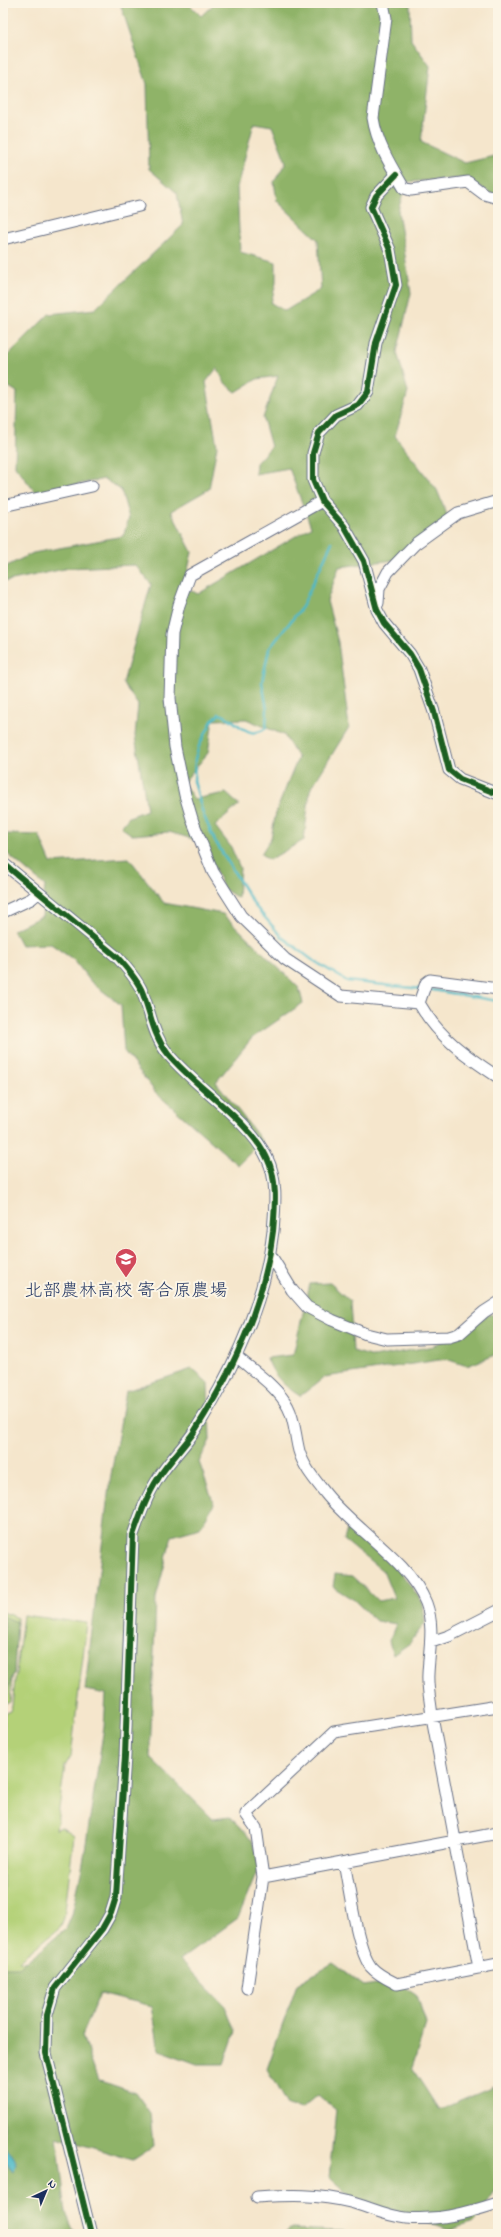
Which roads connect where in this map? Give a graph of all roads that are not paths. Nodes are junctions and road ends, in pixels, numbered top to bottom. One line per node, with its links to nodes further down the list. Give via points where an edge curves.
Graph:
1 (383, 3): 2 (street, via 386,18 373,118 383,150)
2 (396, 175): 3 (street, via 404,188 411,190 468,182 484,194); 7 (street, via 376,196 371,207 390,250 396,285 376,343 368,392 358,405 336,415 319,433 313,453 312,470 314,485)
3 (498, 198)
4 (140, 206): 5 (street)
5 (3, 238)
6 (92, 486): 9 (street)
7 (322, 501): 10 (street, via 344,526 364,561); 16 (street, via 190,575 172,634 170,698 175,747 196,829 213,872 241,916 285,959 342,996)
8 (498, 501): 10 (street, via 458,513 415,544 388,572 379,589)
9 (3, 506)
10 (377, 610): 11 (street, via 419,669 434,712 449,770 460,779)
11 (498, 794)
12 (3, 863): 13 (street)
13 (38, 892): 14 (street, via 31,899); 18 (street, via 117,957 129,970 141,989 153,1030 167,1053 258,1142 272,1169 275,1208)
14 (3, 912)
15 (498, 989): 16 (street, via 430,980)
16 (419, 1003): 17 (street, via 428,1020 443,1037)
17 (498, 1077)
18 (270, 1254): 19 (street, via 292,1290 307,1307 366,1334 386,1339 449,1337 459,1334); 20 (street, via 262,1288)
19 (498, 1303)
20 (236, 1356): 22 (street, via 288,1406 304,1463 328,1496 406,1572 419,1590 426,1602 431,1620); 34 (street, via 196,1429 159,1477 143,1506 133,1535 125,1756 116,1897 102,1929 55,1988 46,2015 46,2053)
21 (498, 1611): 22 (street, via 449,1636)
22 (431, 1642): 24 (street, via 428,1676)
23 (498, 1706): 24 (street)
24 (432, 1716): 26 (street); 28 (street, via 334,1732 246,1814 256,1828)
25 (498, 1833): 26 (street)
26 (456, 1840): 27 (street); 30 (street)
27 (344, 1862): 28 (street); 30 (street, via 360,1941 371,1967 382,1976 397,1984)
28 (263, 1877): 31 (street)
29 (498, 1964): 30 (street)
30 (478, 1968)
31 (247, 1988)
32 (257, 2197): 33 (street, via 305,2195 332,2198 406,2218 461,2215)
33 (498, 2203)
34 (91, 2234)

